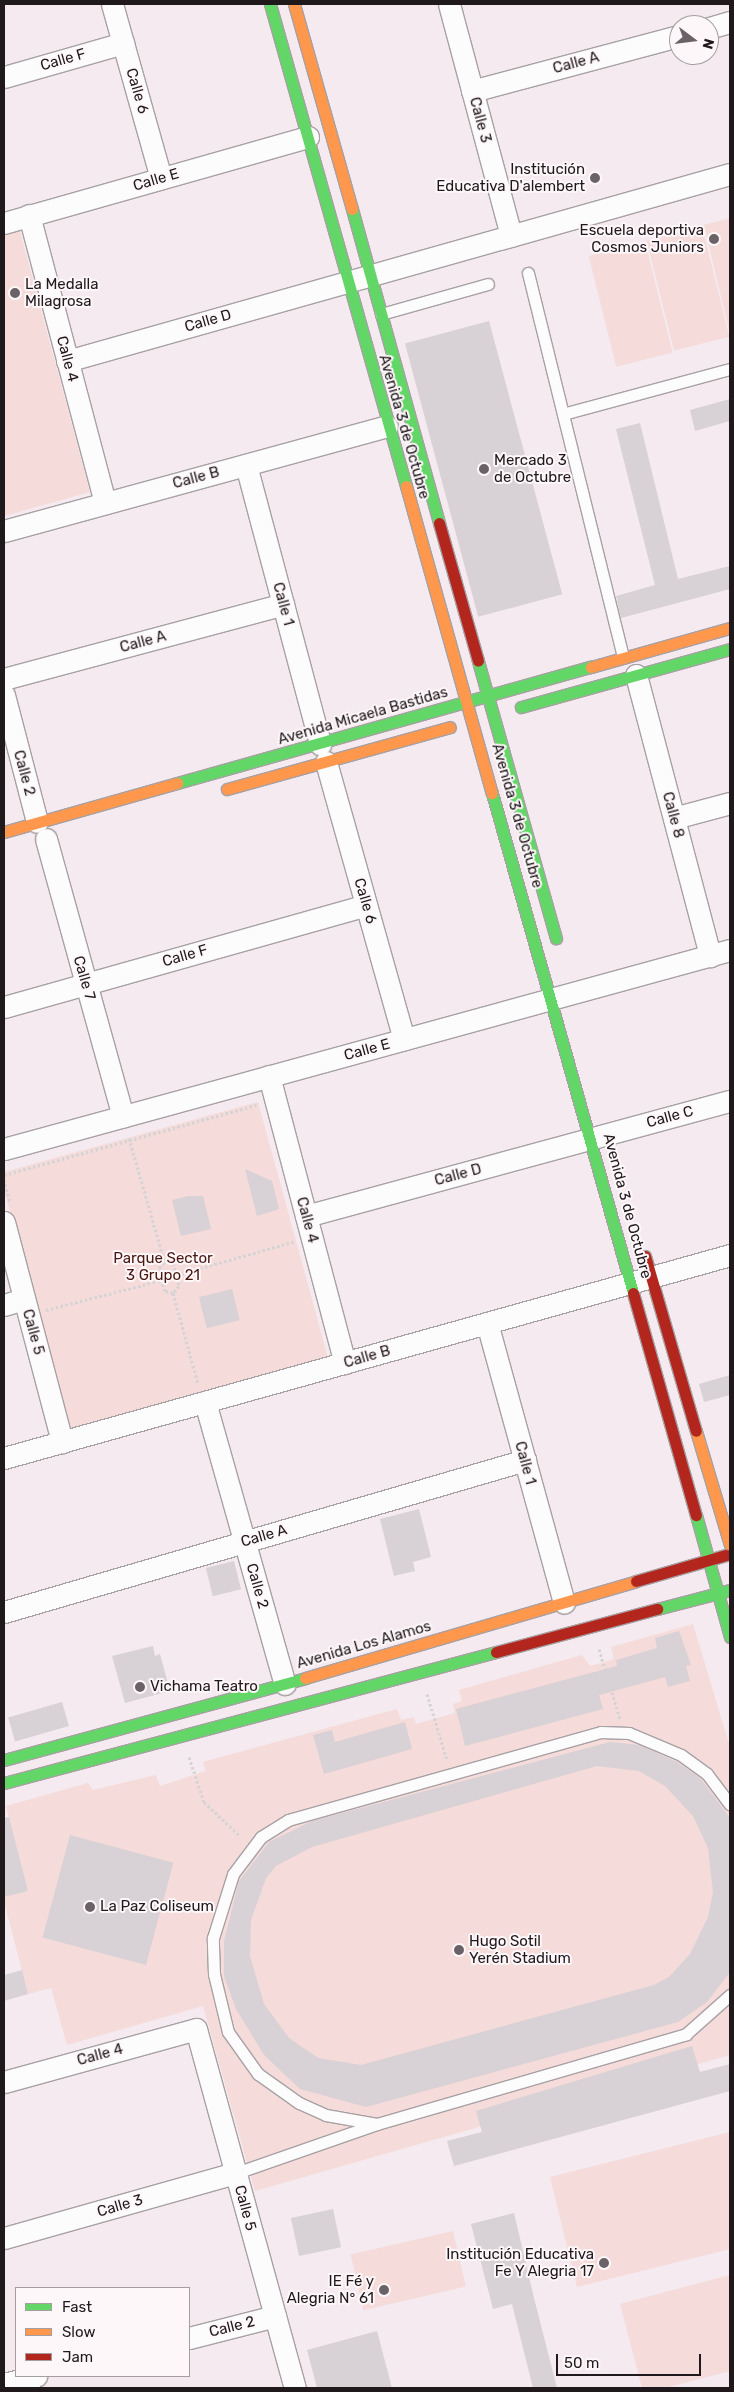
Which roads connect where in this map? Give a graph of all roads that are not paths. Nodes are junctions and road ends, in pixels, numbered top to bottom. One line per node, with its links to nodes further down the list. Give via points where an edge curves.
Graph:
1 (112, 4): 6 (street, Calle 6)
2 (270, 4): 9 (street, Avenida 3 de Octubre)
3 (294, 4): 16 (street, Avenida 3 de Octubre)
4 (449, 4): 8 (street, Calle 3)
5 (669, 39): 8 (street, Calle A)
6 (123, 43): 7 (street, Calle F); 11 (street, Calle 6)
7 (4, 77)
8 (472, 91): 14 (street, Calle 3)
9 (308, 137): 11 (street, Calle E); 17 (street, Avenida 3 de Octubre)
10 (730, 174): 14 (street, Calle D)
11 (161, 178): 12 (street, Calle E)
12 (29, 215): 13 (street, Calle E); 20 (street, Calle 4)
13 (4, 222)
14 (511, 236): 16 (street, Calle D)
15 (528, 273): 22 (lane)
16 (370, 276): 17 (street, Calle D); 19 (street, Avenida 3 de Octubre)
17 (349, 281): 20 (street, Calle D); 23 (street, Avenida 3 de Octubre)
18 (488, 284): 19 (lane)
19 (381, 314): 34 (street, Avenida 3 de Octubre)
20 (67, 361): 25 (street, Calle 4)
21 (730, 369): 22 (lane)
22 (563, 414): 30 (lane)
23 (387, 426): 24 (street, Calle B); 35 (street, Avenida 3 de Octubre)
24 (246, 465): 25 (street, Calle B); 27 (street, Calle 1)
25 (105, 503): 26 (street, Calle B)
26 (4, 531)
27 (283, 604): 32 (street, Calle A); 38 (street, Calle 1)
28 (730, 628): 30 (street, Avenida Micaela Bastidas)
29 (730, 649): 31 (street, Avenida Micaela Bastidas)
30 (623, 658): 34 (street, Avenida Micaela Bastidas)
31 (636, 675): 36 (street, Avenida Micaela Bastidas); 41 (street, Calle 8)
32 (4, 679)
33 (4, 696): 43 (street, Calle 2)
34 (488, 697): 35 (street, Avenida Micaela Bastidas); 36 (street, Avenida 3 de Octubre)
35 (469, 702): 37 (street, Avenida 3 de Octubre); 38 (street, Avenida Micaela Bastidas)
36 (502, 712): 37 (street, Avenida Micaela Bastidas); 45 (street, Avenida 3 de Octubre)
37 (474, 720): 38 (street, Avenida Micaela Bastidas); 48 (street, Avenida 3 de Octubre)
38 (323, 753): 39 (street, Avenida Micaela Bastidas); 43 (street, Avenida Micaela Bastidas); 44 (street, Calle 6)
39 (214, 793)
40 (730, 803): 41 (street)
41 (674, 818): 46 (street, Calle 8)
42 (4, 832): 43 (street, Avenida Micaela Bastidas)
43 (42, 835): 47 (street, Calle 7)
44 (366, 905): 47 (street, Calle F); 50 (street, Calle 6)
45 (558, 947)
46 (720, 953): 48 (street, Calle E)
47 (86, 984): 49 (street, Calle F); 53 (street, Calle 7)
48 (567, 995): 50 (street, Calle E); 54 (street, Avenida 3 de Octubre)
49 (4, 1007)
50 (404, 1039): 51 (street, Calle E)
51 (269, 1076): 53 (street, Calle E); 57 (street, Calle 4)
52 (730, 1101): 54 (street, Calle C)
53 (123, 1116): 55 (street, Calle E)
54 (606, 1135): 57 (street, Calle D); 60 (street, Avenida 3 de Octubre)
55 (4, 1149)
56 (8, 1215): 62 (street, Calle 5)
57 (306, 1216): 64 (street, Calle 4, via 299,1237)
58 (640, 1239): 60 (street, Avenida 3 de Octubre)
59 (730, 1255): 60 (street, Calle B)
60 (642, 1280): 63 (street, Calle B); 70 (street, Avenida 3 de Octubre); 72 (street, Avenida 3 de Octubre)
61 (4, 1305): 62 (street)
62 (26, 1307): 66 (street, Calle 5)
63 (487, 1323): 64 (street, Calle B); 68 (street, Calle 1)
64 (345, 1363): 65 (street, Calle B)
65 (204, 1402): 66 (street, Calle B); 69 (street, Calle 2)
66 (62, 1442): 67 (street, Calle B)
67 (4, 1458)
68 (524, 1460): 69 (street, Calle A); 75 (street, Calle 1)
69 (245, 1542): 76 (street, Calle A); 78 (street, Calle 2)
70 (730, 1545)
71 (730, 1553): 72 (street, Avenida Los Alamos)
72 (709, 1561): 74 (street, Avenida 3 de Octubre); 75 (street, Avenida Los Alamos)
73 (730, 1590): 74 (street)
74 (718, 1594): 77 (street, Avenida 3 de Octubre); 81 (street)
75 (564, 1603): 78 (street, Avenida Los Alamos)
76 (4, 1612)
77 (730, 1637)
78 (285, 1684): 79 (street, Avenida Los Alamos)
79 (26, 1754): 80 (street, Avenida Los Alamos); 81 (street)
80 (4, 1760)
81 (32, 1776): 82 (street)
82 (4, 1783)
83 (730, 1804): 87 (lane, via 707,1774 681,1755 624,1732 585,1735 277,1827 246,1855 218,1911 213,1938 214,1974 228,2032 238,2052 258,2074 300,2104 326,2115)
84 (730, 1995): 87 (lane, via 686,2034)
85 (196, 2029): 86 (street, Calle 4); 88 (street, Calle 5)
86 (4, 2082)
87 (377, 2124): 88 (lane)
88 (236, 2173): 89 (street, Calle 3); 90 (street, Calle 5)
89 (4, 2238)
90 (275, 2316): 91 (street, Calle 2); 94 (street, Calle 5)
91 (190, 2338)
92 (32, 2377): 93 (street)
93 (4, 2384)
94 (295, 2388)

